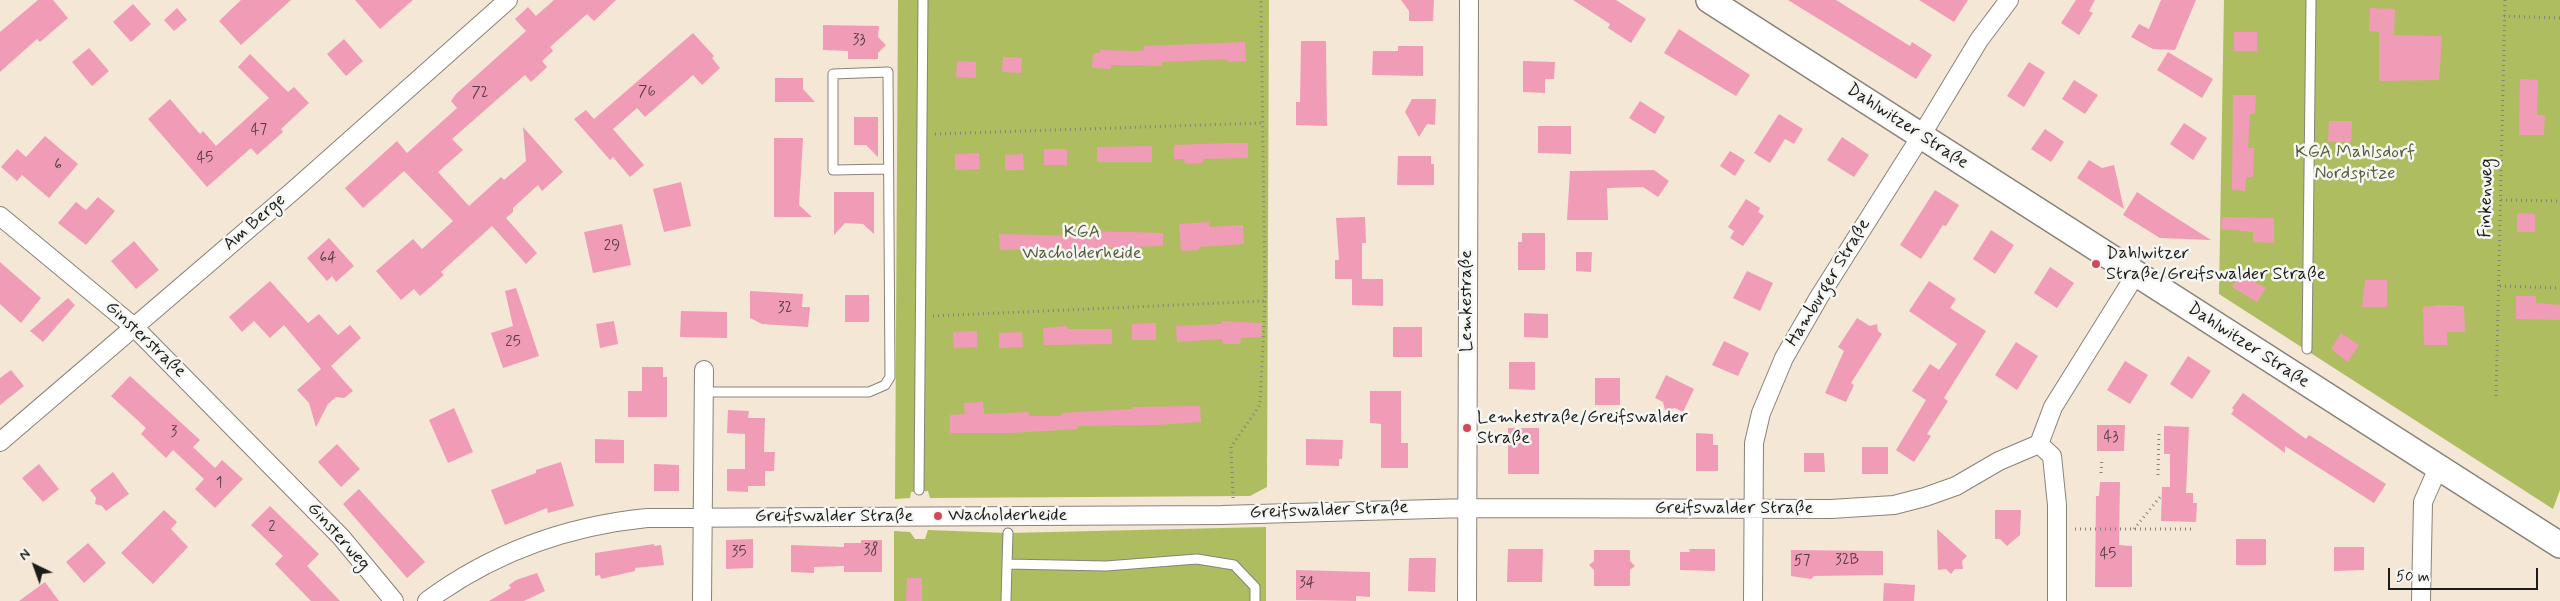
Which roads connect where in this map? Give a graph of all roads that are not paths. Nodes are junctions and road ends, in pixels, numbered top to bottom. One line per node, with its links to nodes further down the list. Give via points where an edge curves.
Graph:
1 (508, 0): 11 (street, Am Berge)
2 (923, 0): 19 (lane)
3 (1468, 0): 20 (street, Lemkestraße)
4 (1709, 0): 7 (main road, Dahlwitzer Straße)
5 (2009, 0): 7 (street, Hamburger Straße, via 1979,40)
6 (2311, 0): 12 (lane)
7 (1921, 136): 10 (main road, Dahlwitzer Straße); 21 (street, Hamburger Straße, via 1784,358 1761,413 1754,443)
8 (888, 169): 8 (lane, via 888,72 833,74 833,170); 14 (lane, via 890,377 885,385 869,392)
9 (0, 216): 11 (street, Ginsterstraße)
10 (2136, 274): 16 (street, via 2053,407); 17 (main road, Dahlwitzer Straße)
11 (134, 327): 15 (street, Am Berge); 18 (street, Ginsterstraße)
12 (2307, 349)
13 (704, 370): 14 (street)
14 (704, 392): 22 (street)
15 (0, 442)
16 (2040, 444): 21 (street, Greifswalder Straße, via 1999,461 1956,486 1894,505); 33 (street, via 2052,456)
17 (2438, 468): 24 (main road, Dahlwitzer Straße); 34 (street, via 2423,502)
18 (280, 474): 26 (street, Ginsterweg, via 341,537)
19 (919, 490)
20 (1468, 508): 21 (street, Greifswalder Straße); 22 (street, Greifswalder Straße, via 1212,515); 31 (street, Lemkestraße)
21 (1753, 509): 32 (street, Hamburger Straße)
22 (703, 516): 27 (street, Greifswalder Straße, via 616,521 548,539 502,555 452,583); 28 (street)
23 (1008, 533): 25 (lane)
24 (2560, 545)
25 (1007, 564): 29 (lane); 30 (lane, via 1106,566 1197,559 1234,565 1255,587)
26 (394, 601)
27 (428, 601)
28 (702, 601)
29 (1006, 601)
30 (1255, 601)
31 (1468, 601)
32 (1753, 601)
33 (2057, 601)
34 (2422, 601)

